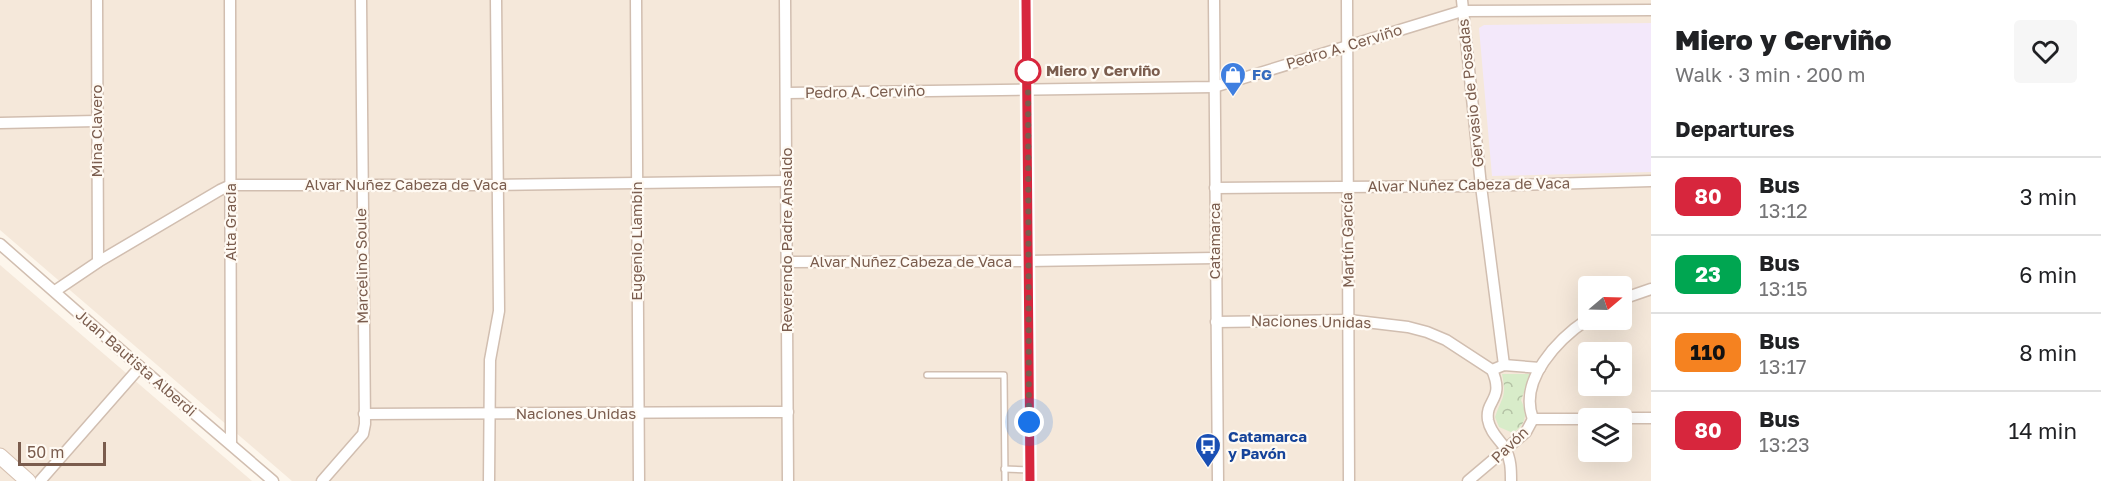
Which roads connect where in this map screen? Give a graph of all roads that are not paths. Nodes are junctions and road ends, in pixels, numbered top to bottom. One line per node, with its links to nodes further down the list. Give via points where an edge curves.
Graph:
1 (97, 0): 16 (street, Mina Clavero)
2 (230, 0): 21 (street, Alta Gracia)
3 (361, 0): 22 (street, Marcelino Soule)
4 (496, 0): 23 (street)
5 (636, 0): 20 (street, Eugenio Llambin)
6 (785, 0): 15 (street, Reverendo Padre Ansaldo)
7 (1026, 0): 14 (street)
8 (1214, 0): 13 (street, Catamarca)
9 (1347, 0): 12 (street, Martín García)
10 (1462, 5): 11 (street, Pedro A. Cerviño); 12 (street, Pedro A. Cerviño); 24 (street, Gervasio de Posadas)
11 (1651, 10)
12 (1347, 46): 13 (street, Pedro A. Cerviño); 25 (street, Martín García)
13 (1214, 87): 14 (street, Pedro A. Cerviño); 26 (street, Catamarca)
14 (1028, 90): 15 (street, Pedro A. Cerviño); 29 (street)
15 (787, 93): 18 (street, Reverendo Padre Ansaldo)
16 (97, 121): 17 (street); 30 (street, Mina Clavero)
17 (0, 123)
18 (786, 181): 20 (street, Alvar Nuñez Cabeza de Vaca); 31 (street, Reverendo Padre Ansaldo)
19 (1651, 181): 24 (street, Alvar Nuñez Cabeza de Vaca)
20 (637, 183): 23 (street, Alvar Nuñez Cabeza de Vaca); 46 (street, Eugenio Llambin)
21 (231, 185): 22 (street, Alvar Nuñez Cabeza de Vaca); 30 (street, Alvar Nuñez Cabeza de Vaca); 51 (street, Alta Gracia)
22 (362, 185): 23 (street, Alvar Nuñez Cabeza de Vaca); 44 (street, Marcelino Soule)
23 (497, 185): 45 (street, via 499,311 490,360)
24 (1481, 186): 25 (street, Alvar Nuñez Cabeza de Vaca); 38 (street, Gervasio de Posadas)
25 (1348, 187): 26 (street, Alvar Nuñez Cabeza de Vaca); 35 (street, Martín García)
26 (1215, 188): 28 (street, Catamarca)
27 (0, 244): 33 (street, Juan Bautista Alberdi)
28 (1215, 258): 29 (street, Alvar Nuñez Cabeza de Vaca); 36 (street, Catamarca)
29 (1028, 261): 31 (street, Alvar Nuñez Cabeza de Vaca); 55 (street)
30 (98, 262): 33 (street, Alvar Nuñez Cabeza de Vaca)
31 (787, 262): 43 (street, Reverendo Padre Ansaldo)
32 (1651, 290): 34 (street)
33 (55, 291): 39 (street, Juan Bautista Alberdi)
34 (1632, 296)
35 (1349, 320): 36 (street, Naciones Unidas); 41 (street, Naciones Unidas, via 1427,332); 65 (street, Martín García)
36 (1216, 322): 64 (street, Catamarca)
37 (1578, 327): 40 (street, via 1561,341)
38 (1504, 364): 40 (street); 41 (street)
39 (140, 367): 51 (street, Juan Bautista Alberdi); 57 (street)
40 (1540, 368): 50 (street, via 1528,402)
41 (1492, 370): 52 (street, via 1497,391 1488,421)
42 (927, 375): 54 (lane, via 1004,375)
43 (788, 412): 46 (street, Naciones Unidas); 62 (street, Reverendo Padre Ansaldo)
44 (364, 414): 45 (street, Naciones Unidas); 59 (street, Marcelino Soule, via 363,434)
45 (489, 414): 46 (street, Naciones Unidas); 60 (street)
46 (638, 414): 61 (street, Eugenio Llambin)
47 (1578, 418): 50 (street, Pavón)
48 (1632, 418): 49 (street, Pavón)
49 (1651, 418)
50 (1533, 419): 52 (street, Pavón, via 1526,432)
51 (231, 444): 58 (street, Juan Bautista Alberdi)
52 (1506, 450): 66 (street, Pavón); 67 (street)
53 (0, 456): 56 (street)
54 (1004, 469): 55 (lane); 63 (lane)
55 (1030, 476)
56 (28, 481)
57 (40, 481)
58 (273, 481)
59 (322, 481)
60 (489, 481)
61 (639, 481)
62 (788, 481)
63 (1005, 481)
64 (1218, 481)
65 (1349, 481)
66 (1468, 481)
67 (1511, 481)

